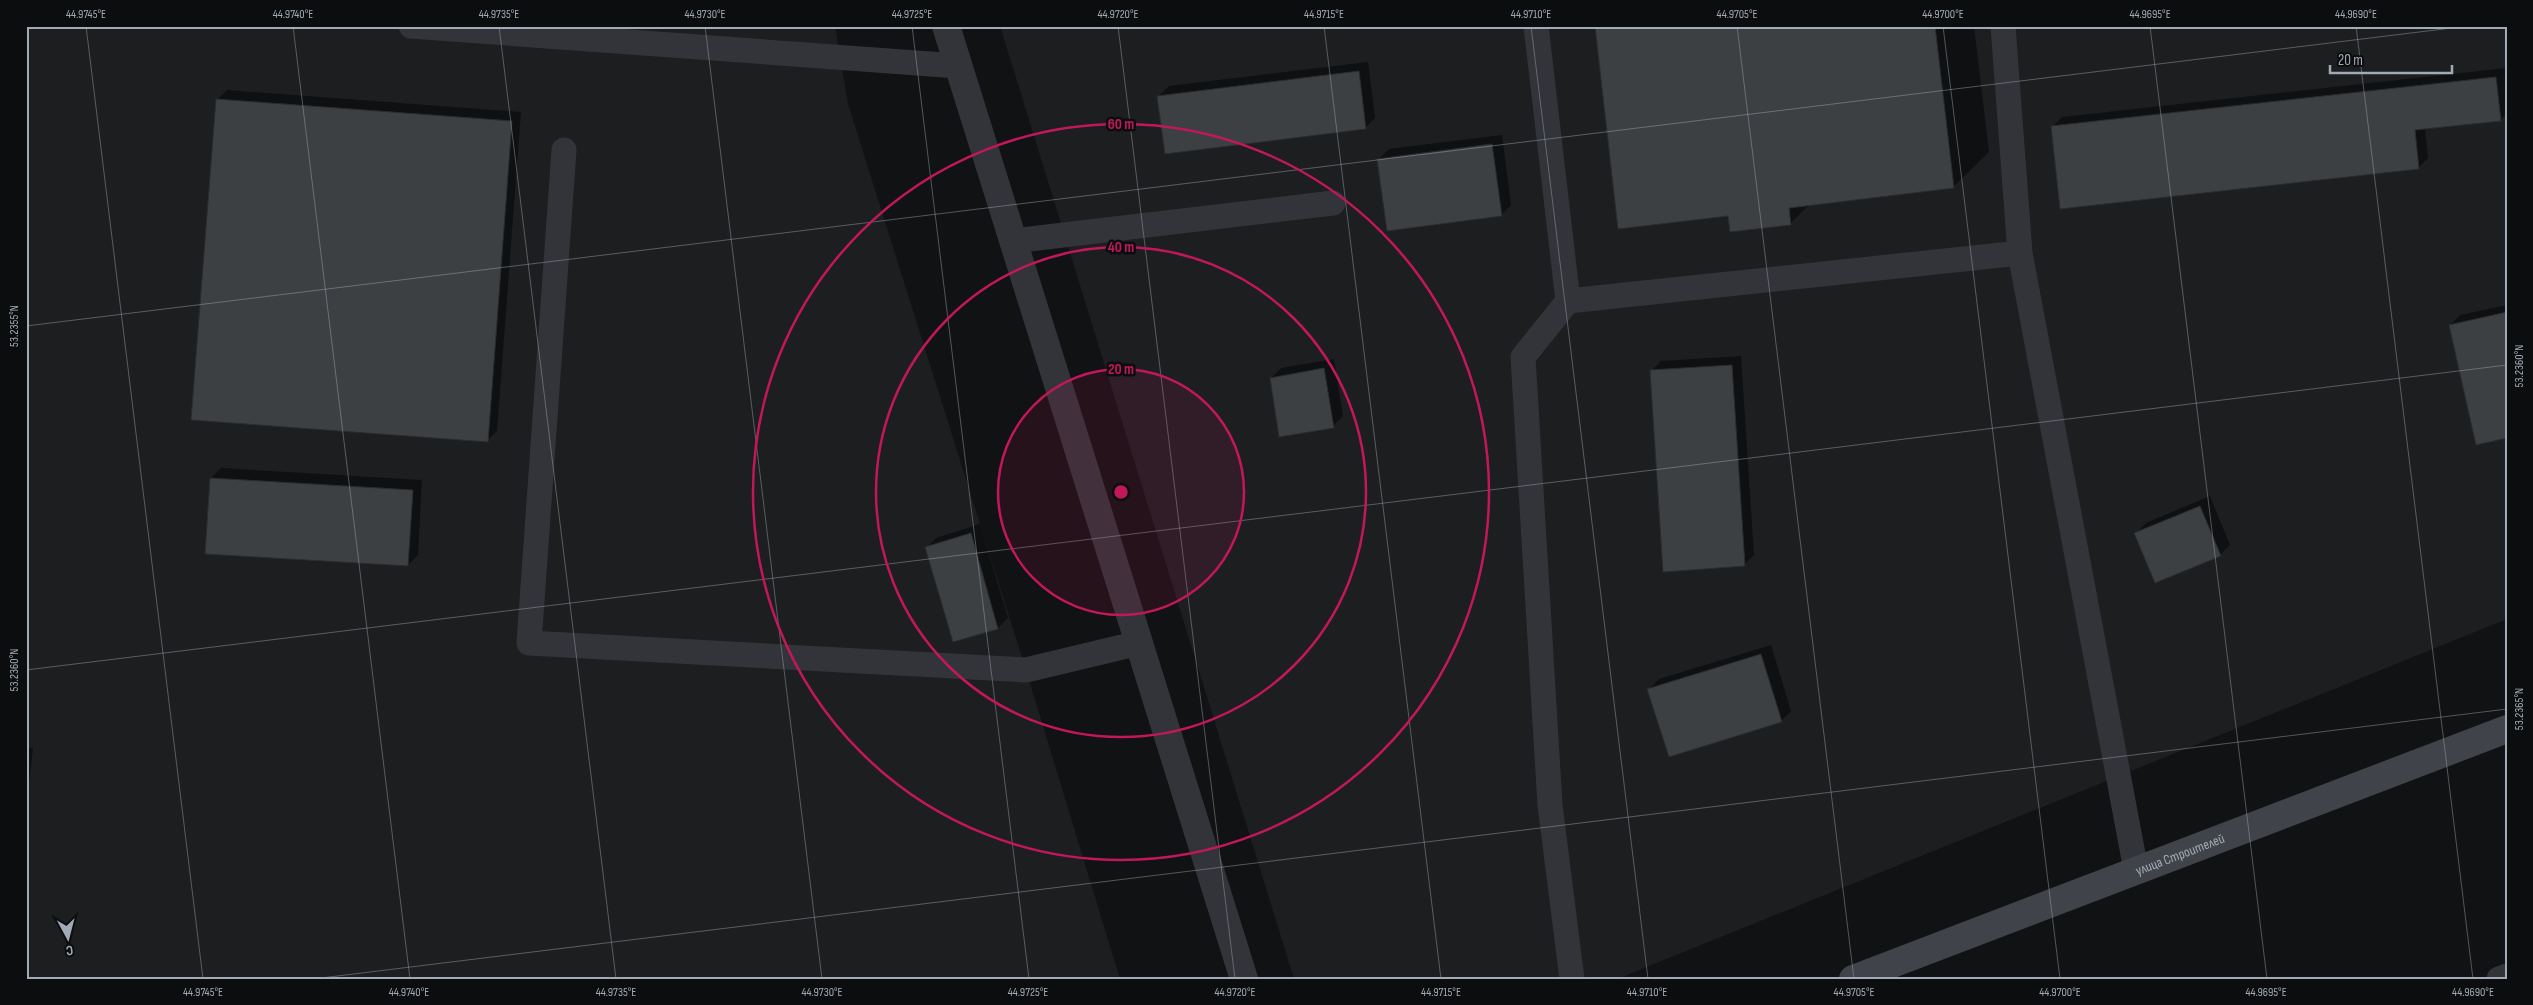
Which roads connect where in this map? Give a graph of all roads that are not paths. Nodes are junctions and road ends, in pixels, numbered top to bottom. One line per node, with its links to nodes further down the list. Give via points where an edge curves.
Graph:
1 (411, 26): 5 (lane)
2 (946, 26): 5 (street)
3 (1536, 26): 10 (lane)
4 (2003, 26): 9 (lane)
5 (958, 66): 8 (street)
6 (564, 150): 11 (lane, via 529,643 1026,670)
7 (1333, 203): 8 (lane)
8 (1013, 241): 11 (street)
9 (2020, 252): 10 (lane); 13 (lane)
10 (1568, 301): 16 (lane, via 1522,357 1550,806)
11 (1139, 643): 15 (street)
12 (2507, 729): 13 (main road, улица Строителей)
13 (2136, 870): 17 (main road, улица Строителей)
14 (2507, 976): 18 (lane)
15 (1244, 979)
16 (1572, 979)
17 (1853, 979)
18 (2500, 979)

